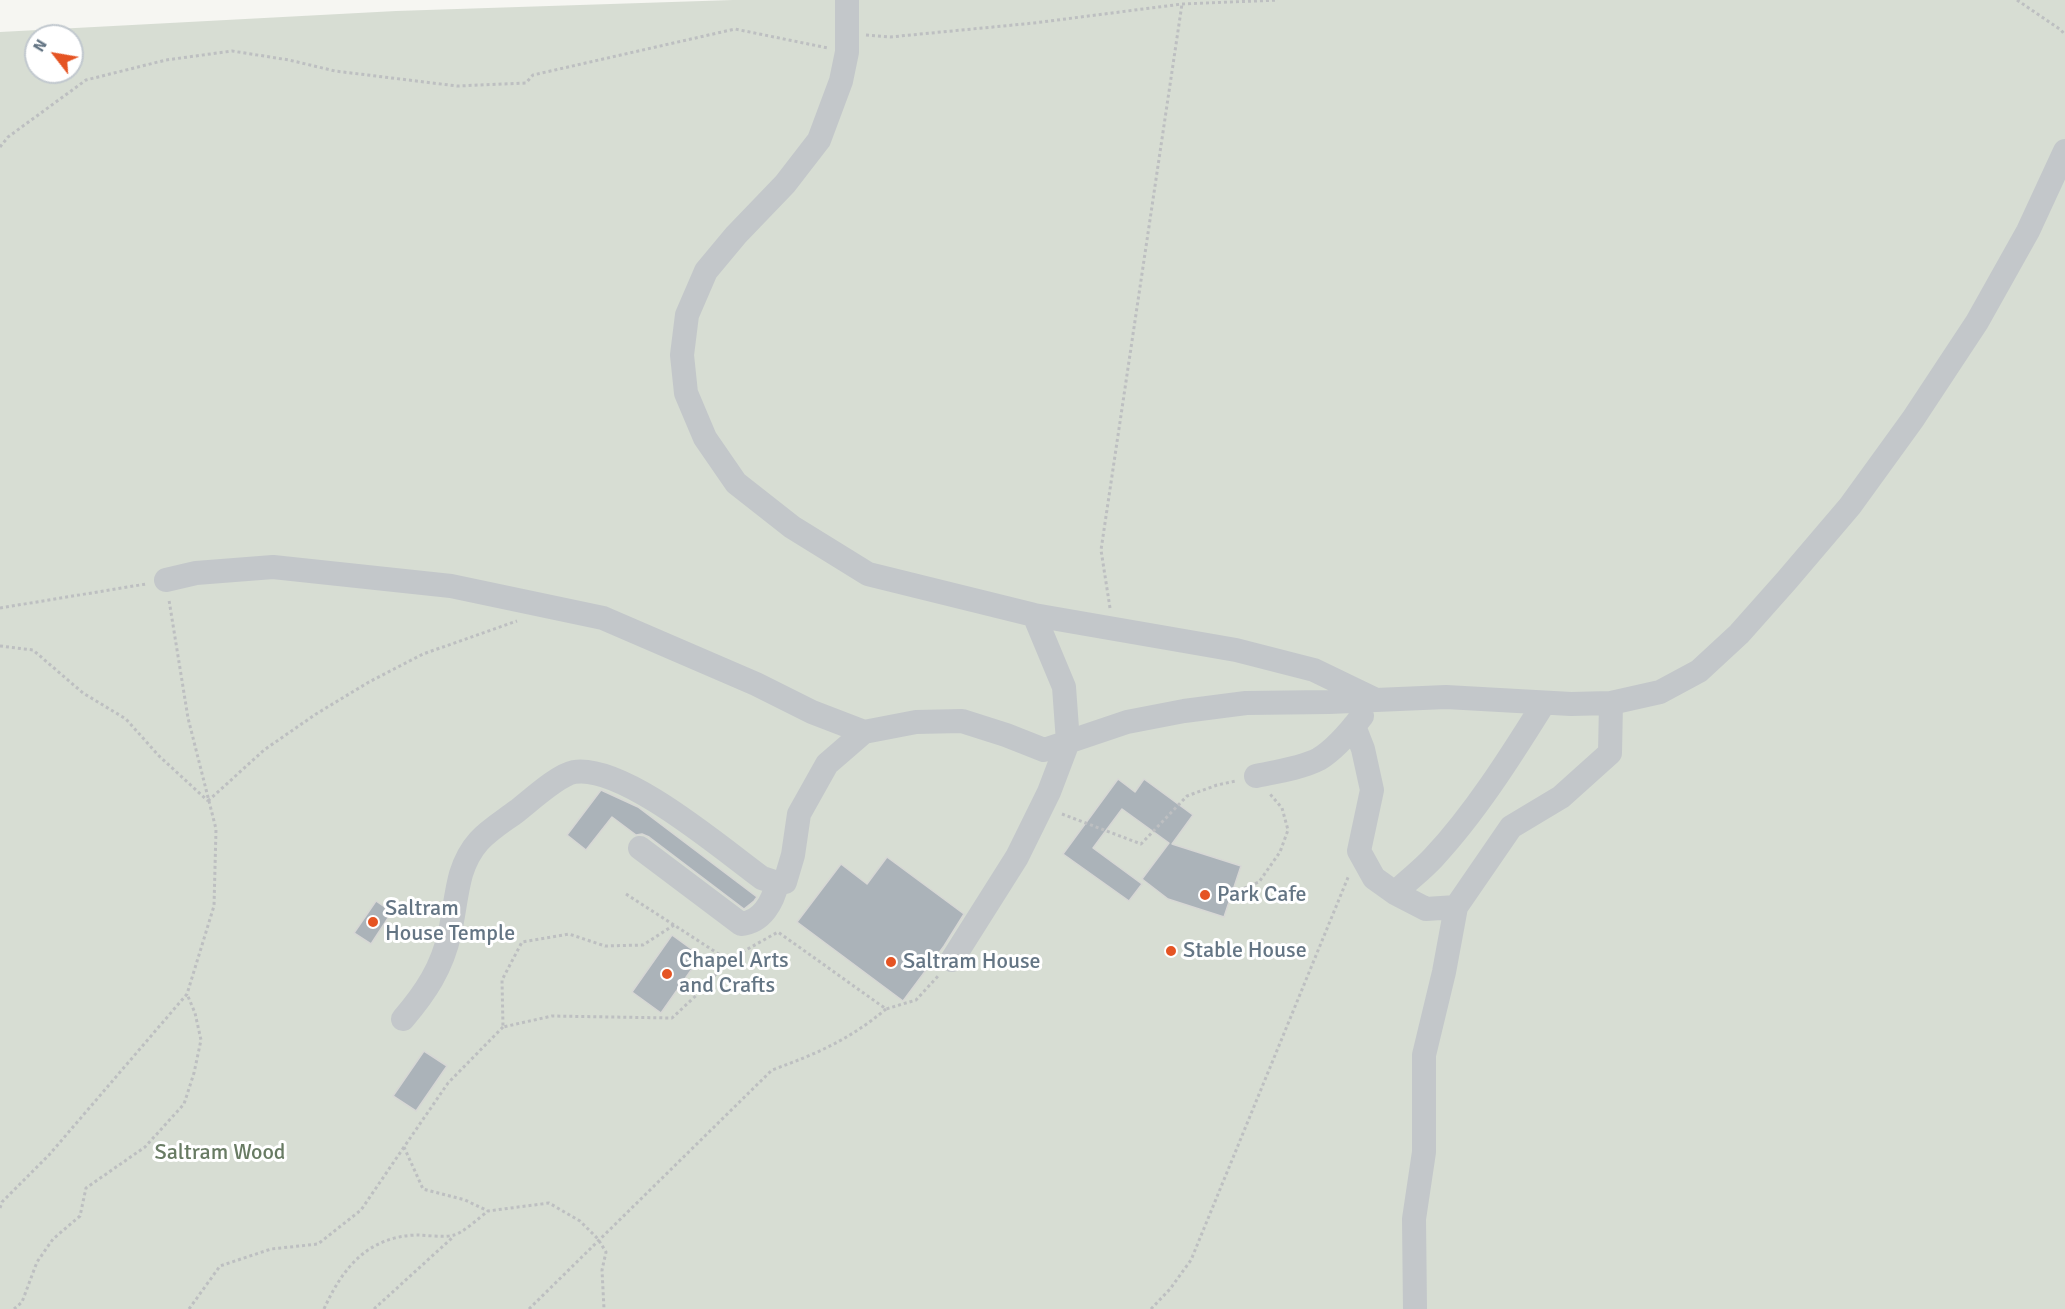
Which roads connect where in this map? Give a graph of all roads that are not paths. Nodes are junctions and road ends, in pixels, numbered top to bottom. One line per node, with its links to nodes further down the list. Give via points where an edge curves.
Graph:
1 (847, 9): 4 (lane, via 847,52 841,81 819,140 706,272 687,315 681,355 686,393 705,438 736,483 792,527 868,574)
2 (2065, 151): 7 (lane, via 2028,231 1977,322 1850,506 1739,634 1699,671 1660,692)
3 (166, 580): 9 (lane, via 196,573 273,567 451,586 603,618)
4 (1034, 615): 5 (lane, via 1236,650 1314,670); 10 (lane, via 1064,687)
5 (1374, 699): 6 (lane, via 1446,697); 8 (lane); 10 (lane, via 1246,703 1184,711 1127,722)
6 (1544, 703): 7 (lane); 14 (lane, via 1476,804 1432,858)
7 (1611, 703): 15 (lane, via 1610,753 1561,797 1511,827)
8 (1354, 726): 11 (lane, via 1319,759); 14 (lane, via 1364,749 1372,790 1359,851 1374,878)
9 (864, 732): 10 (lane, via 916,722 962,721 1044,750); 13 (lane, via 827,765 800,814 785,882)
10 (1068, 742): 16 (lane, via 1017,857)
11 (1256, 776)
12 (640, 848): 13 (lane, via 741,924 757,919 769,906)
13 (777, 884): 17 (lane, via 762,878 645,794 615,779 573,772 478,839 461,874 438,970 426,992)
14 (1395, 893): 15 (lane, via 1426,909)
15 (1456, 907): 18 (lane, via 1424,1055 1424,1152 1414,1219)
16 (952, 960)
17 (403, 1019)
18 (1415, 1309)

